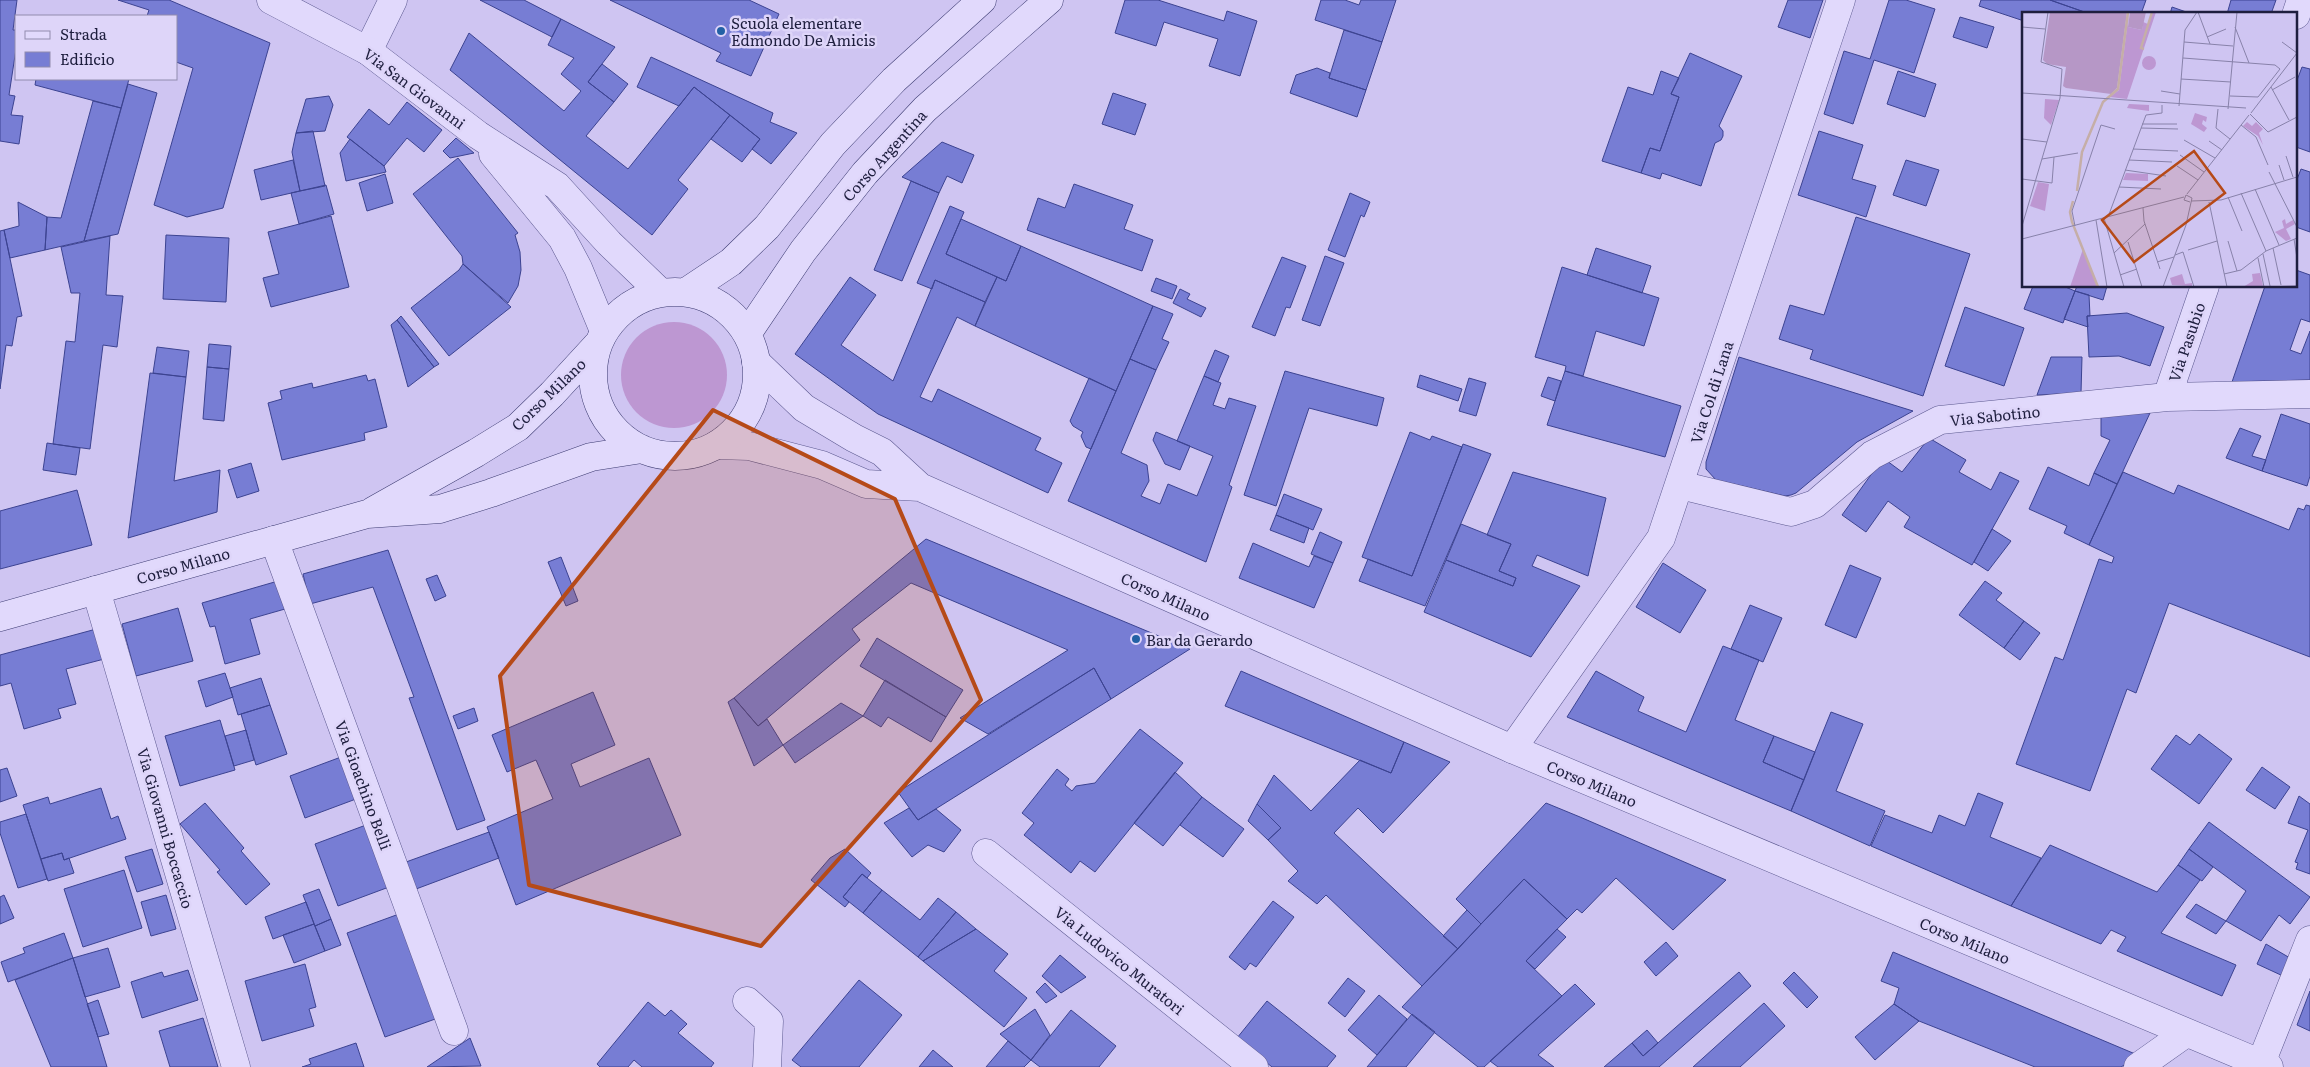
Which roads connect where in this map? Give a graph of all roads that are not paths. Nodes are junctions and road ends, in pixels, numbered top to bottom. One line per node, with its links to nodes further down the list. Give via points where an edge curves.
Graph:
1 (271, 0): 8 (street, Via San Giovanni)
2 (392, 0): 8 (street)
3 (982, 0): 11 (street, via 894,80 832,144 767,227 731,262)
4 (1049, 0): 12 (street, Corso Argentina, via 925,109 865,173 803,251)
5 (1841, 0): 19 (street, Via Col di Lana)
6 (2301, 0): 7 (street)
7 (2297, 12)
8 (368, 51): 9 (street, Via San Giovanni)
9 (478, 135): 11 (street, Via San Giovanni, via 557,186 609,243); 13 (street, Via San Giovanni, via 562,238 578,268)
10 (2204, 288): 16 (street, Via Pasubio)
11 (673, 292): 12 (street, via 704,297 722,306); 13 (street, via 644,297 628,306 614,317)
12 (747, 334): 14 (street)
13 (600, 338): 18 (street, via 592,365 593,386 599,406 609,424 624,439); 21 (street, Corso Milano, via 552,394 518,427)
14 (756, 362): 17 (street, via 757,378 749,409 730,435); 20 (street, Corso Milano, via 804,408 882,452)
15 (2310, 394): 16 (street, Via Sabotino)
16 (2168, 397): 19 (street, Via Sabotino, via 1940,420 1872,455 1815,504 1791,512)
17 (717, 445): 18 (street, via 680,456); 20 (street, Corso Milano, via 749,446 822,465 866,484)
18 (642, 449): 21 (street, Corso Milano, via 591,457 440,509)
19 (1680, 485): 25 (street, Via Col di Lana, via 1661,538)
20 (920, 487): 25 (street, Corso Milano)
21 (367, 514): 22 (street, Corso Milano)
22 (274, 540): 23 (street, Corso Milano); 29 (street, Via Gioachino Belli)
23 (96, 590): 24 (street, Corso Milano); 32 (street, Via Giovanni Boccaccio)
24 (0, 616)
25 (1512, 749): 30 (street, Corso Milano)
26 (986, 853): 34 (street, Via Ludovico Muratori)
27 (2310, 940): 31 (street)
28 (747, 1001): 33 (street, via 769,1021)
29 (454, 1031)
30 (2186, 1033): 31 (street, Corso Milano); 35 (street)
31 (2265, 1065)
32 (236, 1067)
33 (767, 1067)
34 (1254, 1067)
35 (2138, 1067)

